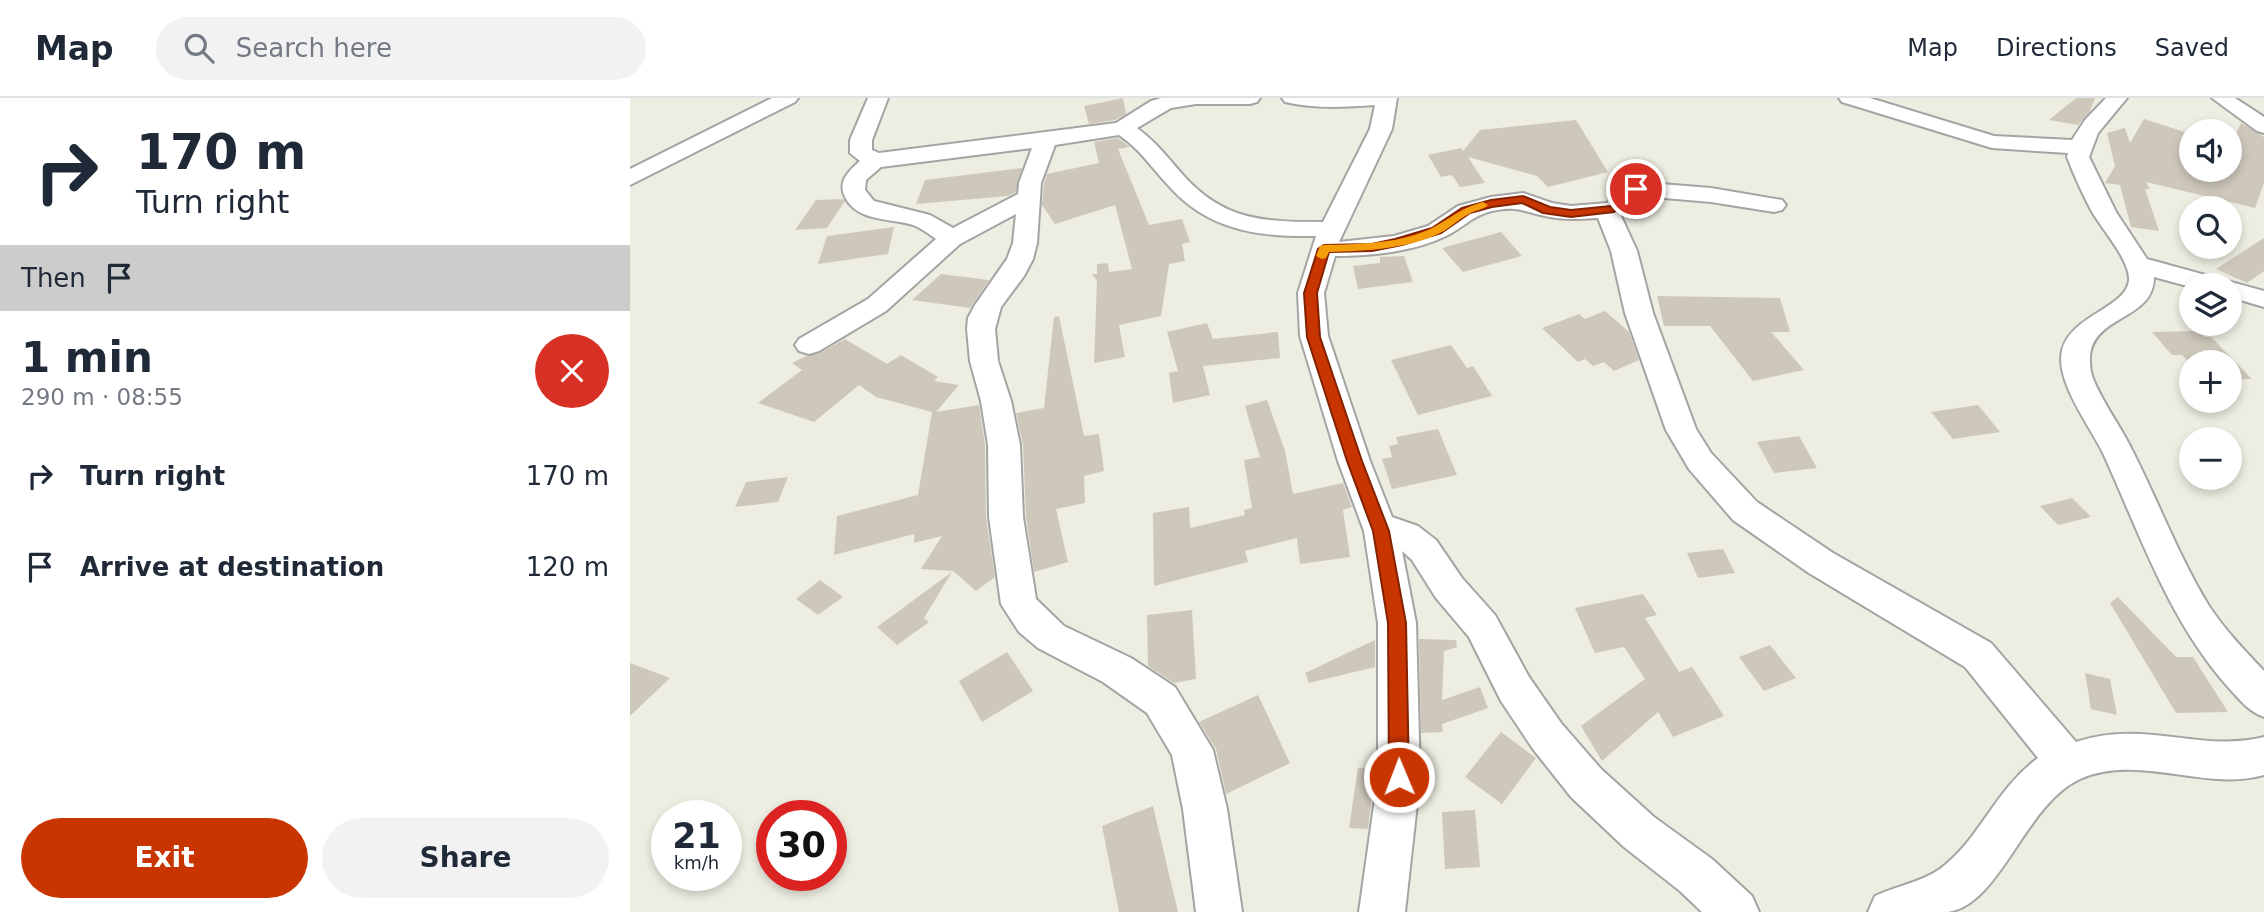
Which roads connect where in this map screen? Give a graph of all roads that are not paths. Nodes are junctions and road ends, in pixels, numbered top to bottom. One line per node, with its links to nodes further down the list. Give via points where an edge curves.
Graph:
1 (788, 98): 14 (street)
2 (878, 98): 13 (street, via 861,139 861,153)
3 (1250, 98): 10 (street, via 1169,102)
4 (1292, 98): 5 (street)
5 (1387, 98): 19 (street, via 1381,129)
6 (1849, 98): 12 (street, via 1992,142)
7 (2117, 98): 12 (street)
8 (2222, 98): 9 (street)
9 (2264, 127)
10 (1122, 128): 11 (street); 19 (street, via 1147,145 1186,192 1222,219)
11 (1046, 140): 13 (street); 15 (street)
12 (2079, 147): 20 (street, via 2078,157 2106,217)
13 (875, 160): 18 (street, via 855,178 853,188 861,202 881,212 922,220)
14 (630, 178)
15 (1027, 198): 18 (street); 30 (street, via 1020,259 988,304 981,329 1004,445 1006,517 1019,604 1051,637 1117,670 1161,700 1192,750)
16 (1774, 205): 17 (street, via 1636,189)
17 (1614, 209): 19 (street, via 1571,214 1523,200 1466,211 1437,230 1397,243 1372,247); 28 (street, via 1609,216 1624,251 1639,313 1681,430 1700,461 1745,511 1821,563 1978,655)
18 (951, 239): 24 (street, via 877,305)
19 (1328, 239): 25 (street, via 1311,293 1314,337)
20 (2137, 264): 21 (street); 26 (street, via 2142,276 2140,289 2129,302 2083,333 2077,345 2076,371 2180,588 2211,640)
21 (2179, 275)
22 (2242, 293): 23 (street)
23 (2264, 299)
24 (809, 345)
25 (1381, 531): 29 (street, via 1397,623 1399,777); 31 (street, via 1395,530 1424,550 1482,626 1515,689 1547,736 1586,783)
26 (2264, 699)
27 (2264, 756): 28 (street, via 2219,763 2166,753 2119,752 2095,754)
28 (2068, 764): 32 (street, via 2045,777 2025,797 1962,882)
29 (1379, 909)
30 (1219, 912)
31 (1736, 912)
32 (1891, 912)

